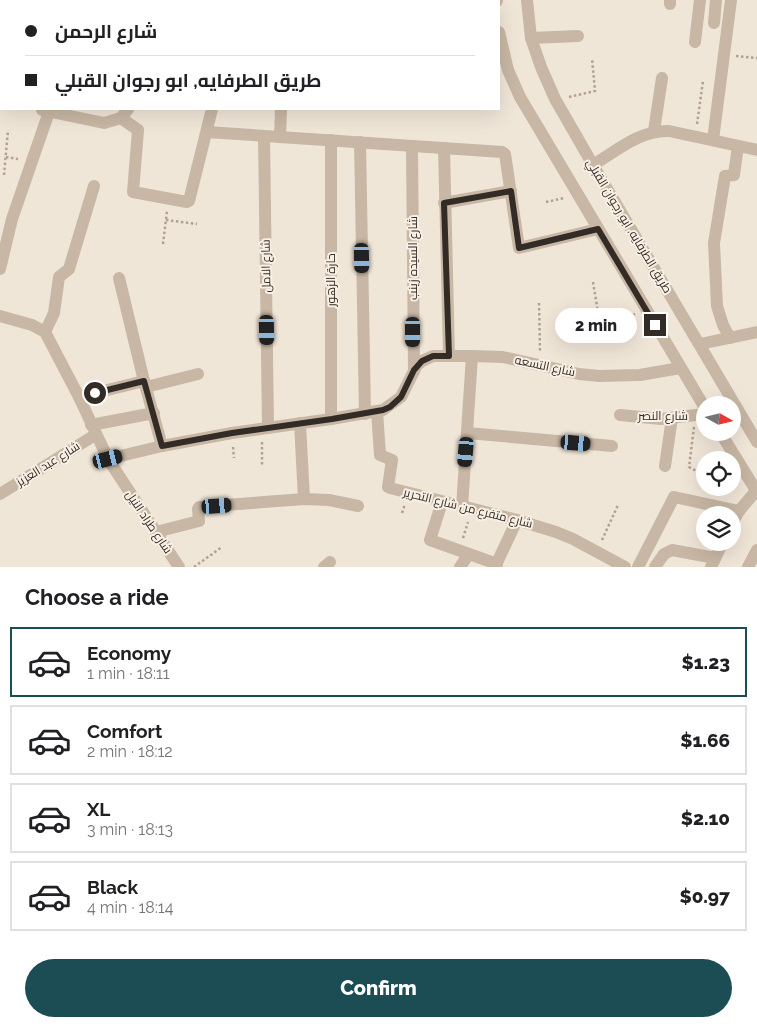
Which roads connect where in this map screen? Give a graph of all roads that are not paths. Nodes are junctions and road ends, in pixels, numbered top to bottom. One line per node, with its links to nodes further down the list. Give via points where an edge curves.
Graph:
1 (195, 0): 2 (street)
2 (203, 0)
3 (527, 0): 9 (street, طريق الطرفايه, ابو رجوان القبلي)
4 (700, 0): 10 (street)
5 (716, 0): 7 (street)
6 (730, 0): 22 (street)
7 (714, 23)
8 (578, 36): 9 (street)
9 (531, 38): 28 (street, طريق الطرفايه, ابو رجوان القبلي, via 555,99)
10 (695, 42)
11 (501, 56): 32 (street, via 520,97)
12 (662, 78): 17 (street)
13 (45, 110): 16 (street, via 99,123 110,122); 33 (street)
14 (212, 110): 18 (street)
15 (281, 110): 20 (street)
16 (124, 113): 18 (street, via 138,130 133,192 189,201)
17 (654, 131): 22 (street); 28 (street, via 638,137)
18 (207, 132): 19 (street)
19 (264, 136): 20 (street); 55 (street, شارع الامل)
20 (280, 137): 21 (street)
21 (331, 140): 23 (street); 53 (street, حارة الزهور)
22 (713, 140): 25 (street)
23 (360, 142): 24 (street); 49 (street)
24 (412, 146): 26 (street); 43 (street, شارع السيده زينب)
25 (738, 146): 27 (street); 38 (street, via 734,175 725,176 714,238 717,306 722,325)
26 (444, 148): 30 (street, via 504,152); 31 (street)
27 (757, 150)
28 (593, 165): 39 (street, طريق الطرفايه, ابو رجوان القبلي)
29 (94, 186): 36 (street, via 69,269 59,277 54,313)
30 (511, 191): 31 (street); 32 (street, via 520,249)
31 (444, 203): 40 (street)
32 (598, 229): 42 (street)
33 (0, 269)
34 (119, 278): 45 (street)
35 (0, 316): 36 (street)
36 (45, 332): 46 (street, شارع طراد النيل)
37 (757, 332): 38 (street)
38 (730, 338): 39 (street)
39 (700, 344): 59 (street, طريق الطرفايه, ابو رجوان القبلي)
40 (449, 356): 41 (street, شارع التسعه); 43 (street, شارع التسعه, via 427,358)
41 (472, 356): 42 (street, شارع التسعه, via 503,358 579,374 619,377); 57 (street)
42 (680, 368): 47 (street)
43 (414, 370): 49 (street, via 401,397 390,407)
44 (198, 374): 45 (street)
45 (145, 384): 46 (street); 48 (street)
46 (78, 397): 56 (street, شارع طراد النيل)
47 (696, 401)
48 (154, 413): 56 (street); 60 (street)
49 (371, 413): 53 (street); 67 (street, شارع متفرع من شارع التحرير, via 380,455 392,460 388,488)
50 (696, 414): 52 (street, شارع النصر)
51 (620, 415): 52 (street, شارع النصر)
52 (672, 418): 63 (street)
53 (332, 419): 54 (street)
54 (300, 423): 55 (street); 66 (street)
55 (265, 428): 60 (street)
56 (93, 430): 62 (street, شارع طراد النيل); 65 (street, شارع عبد العزيز)
57 (468, 433): 61 (street); 70 (street)
58 (725, 441): 64 (street)
59 (757, 442)
60 (162, 446): 62 (street)
61 (612, 446)
62 (108, 459): 73 (street, شارع طراد النيل)
63 (666, 466)
64 (756, 491): 71 (street)
65 (0, 494)
66 (304, 499): 68 (street); 73 (street, via 199,507 199,521)
67 (442, 502): 70 (street, شارع متفرع من شارع التحرير); 75 (street, via 430,540)
68 (358, 506)
69 (716, 506): 81 (street, via 674,497)
70 (467, 508): 72 (street, شارع متفرع من شارع التحرير)
71 (741, 509)
72 (516, 520): 78 (street); 80 (street, شارع متفرع من شارع التحرير, via 556,532)
73 (156, 532): 77 (street, شارع طراد النيل)
74 (757, 550): 83 (street)
75 (464, 553): 78 (street); 79 (street)
76 (713, 562): 82 (street, via 672,550 664,554)
77 (174, 565)
78 (496, 566)
79 (460, 567)
80 (625, 567)
81 (638, 567)
82 (655, 567)
83 (748, 567)

